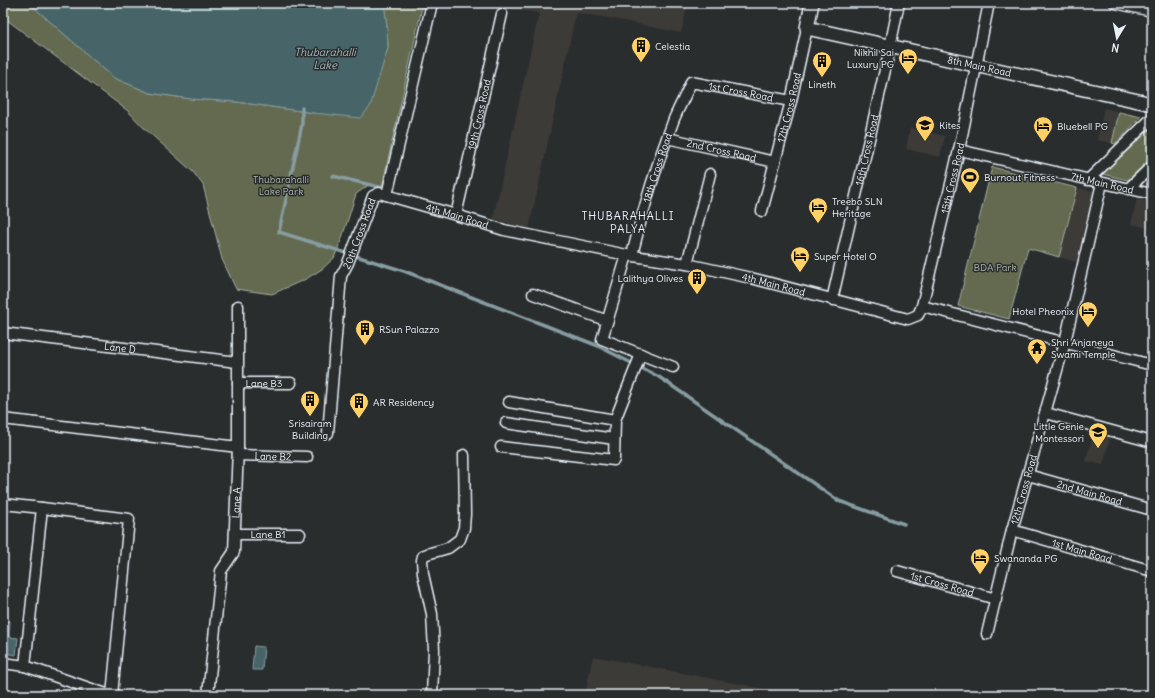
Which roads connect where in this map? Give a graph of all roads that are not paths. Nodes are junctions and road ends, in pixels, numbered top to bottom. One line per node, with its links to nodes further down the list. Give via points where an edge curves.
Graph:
1 (432, 3): 24 (street, 20th Cross Road)
2 (812, 3): 8 (street, 17th Cross Road)
3 (899, 3): 9 (street, 16th Cross Road)
4 (989, 3): 10 (street, 15th Cross Road)
5 (1115, 3): 6 (street)
6 (1152, 11)
7 (502, 14): 26 (street, 19th Cross Road)
8 (807, 28): 9 (street, 8th Main Road); 12 (street, 17th Cross Road)
9 (890, 46): 10 (street, 8th Main Road); 30 (street, 16th Cross Road)
10 (976, 65): 13 (street, 8th Main Road); 16 (street, 15th Cross Road)
11 (691, 82): 12 (street, 1st Cross Road); 15 (street, 18th Cross Road)
12 (791, 101): 17 (street, 17th Cross Road)
13 (1152, 104)
14 (1152, 118): 20 (street)
15 (667, 138): 17 (street, 2nd Cross Road); 27 (street, 18th Cross Road)
16 (959, 150): 20 (street, 7th Main Road); 32 (street, 15th Cross Road)
17 (775, 162): 25 (street, 17th Cross Road)
18 (1152, 166): 22 (street)
19 (710, 174): 28 (street)
20 (1088, 180): 21 (street, 7th Main Road)
21 (1102, 183): 22 (street, 7th Main Road); 35 (street, 12th Cross Road)
22 (1128, 189): 23 (street, 7th Main Road)
23 (1152, 194)
24 (387, 195): 26 (street, 4th Main Road); 47 (street, 20th Cross Road, via 379,193 373,196 341,276)
25 (762, 211)
26 (456, 215): 27 (street, 4th Main Road, via 504,230)
27 (630, 255): 28 (street, 4th Main Road); 33 (street, 18th Cross Road)
28 (687, 264): 30 (street, 4th Main Road)
29 (533, 294): 33 (street)
30 (832, 300): 32 (street, 4th Main Road, via 908,318 918,315)
31 (238, 306): 36 (street, Lane A)
32 (922, 306): 35 (street)
33 (608, 321): 37 (street, 18th Cross Road, via 602,339)
34 (3, 334): 36 (street, Lane D)
35 (1065, 342): 38 (street); 43 (street, 12th Cross Road)
36 (237, 362): 40 (street, Lane A)
37 (638, 362): 39 (street); 45 (street)
38 (1152, 365)
39 (673, 367)
40 (238, 383): 41 (street, Lane B3); 51 (street, Lane A)
41 (291, 383)
42 (509, 402): 45 (street)
43 (1046, 413): 49 (street); 54 (street, 12th Cross Road)
44 (3, 419): 51 (street, Lane B2)
45 (615, 420): 48 (street)
46 (506, 423): 48 (street)
47 (328, 433)
48 (614, 439): 50 (street, via 614,460)
49 (1152, 442)
50 (501, 447)
51 (238, 451): 53 (street, Lane B2); 59 (street, Lane A)
52 (464, 455): 70 (street, via 465,514 460,540 448,548 423,556 422,560 432,614)
53 (307, 457)
54 (1028, 475): 57 (street, 2nd Main Road); 58 (street, 12th Cross Road)
55 (3, 504): 56 (street)
56 (42, 508): 66 (street); 68 (street, via 129,519)
57 (1152, 510)
58 (1012, 530): 62 (street, 1st Main Road); 63 (street, 12th Cross Road)
59 (235, 534): 60 (street, Lane B1); 69 (street, Lane A, via 234,552 221,571)
60 (300, 534)
61 (897, 571): 63 (street, 1st Cross Road)
62 (1152, 571)
63 (993, 598): 64 (street, 12th Cross Road)
64 (987, 634)
65 (3, 663): 66 (street)
66 (25, 666): 67 (street)
67 (109, 695)
68 (112, 695)
69 (208, 695)
70 (432, 695)

